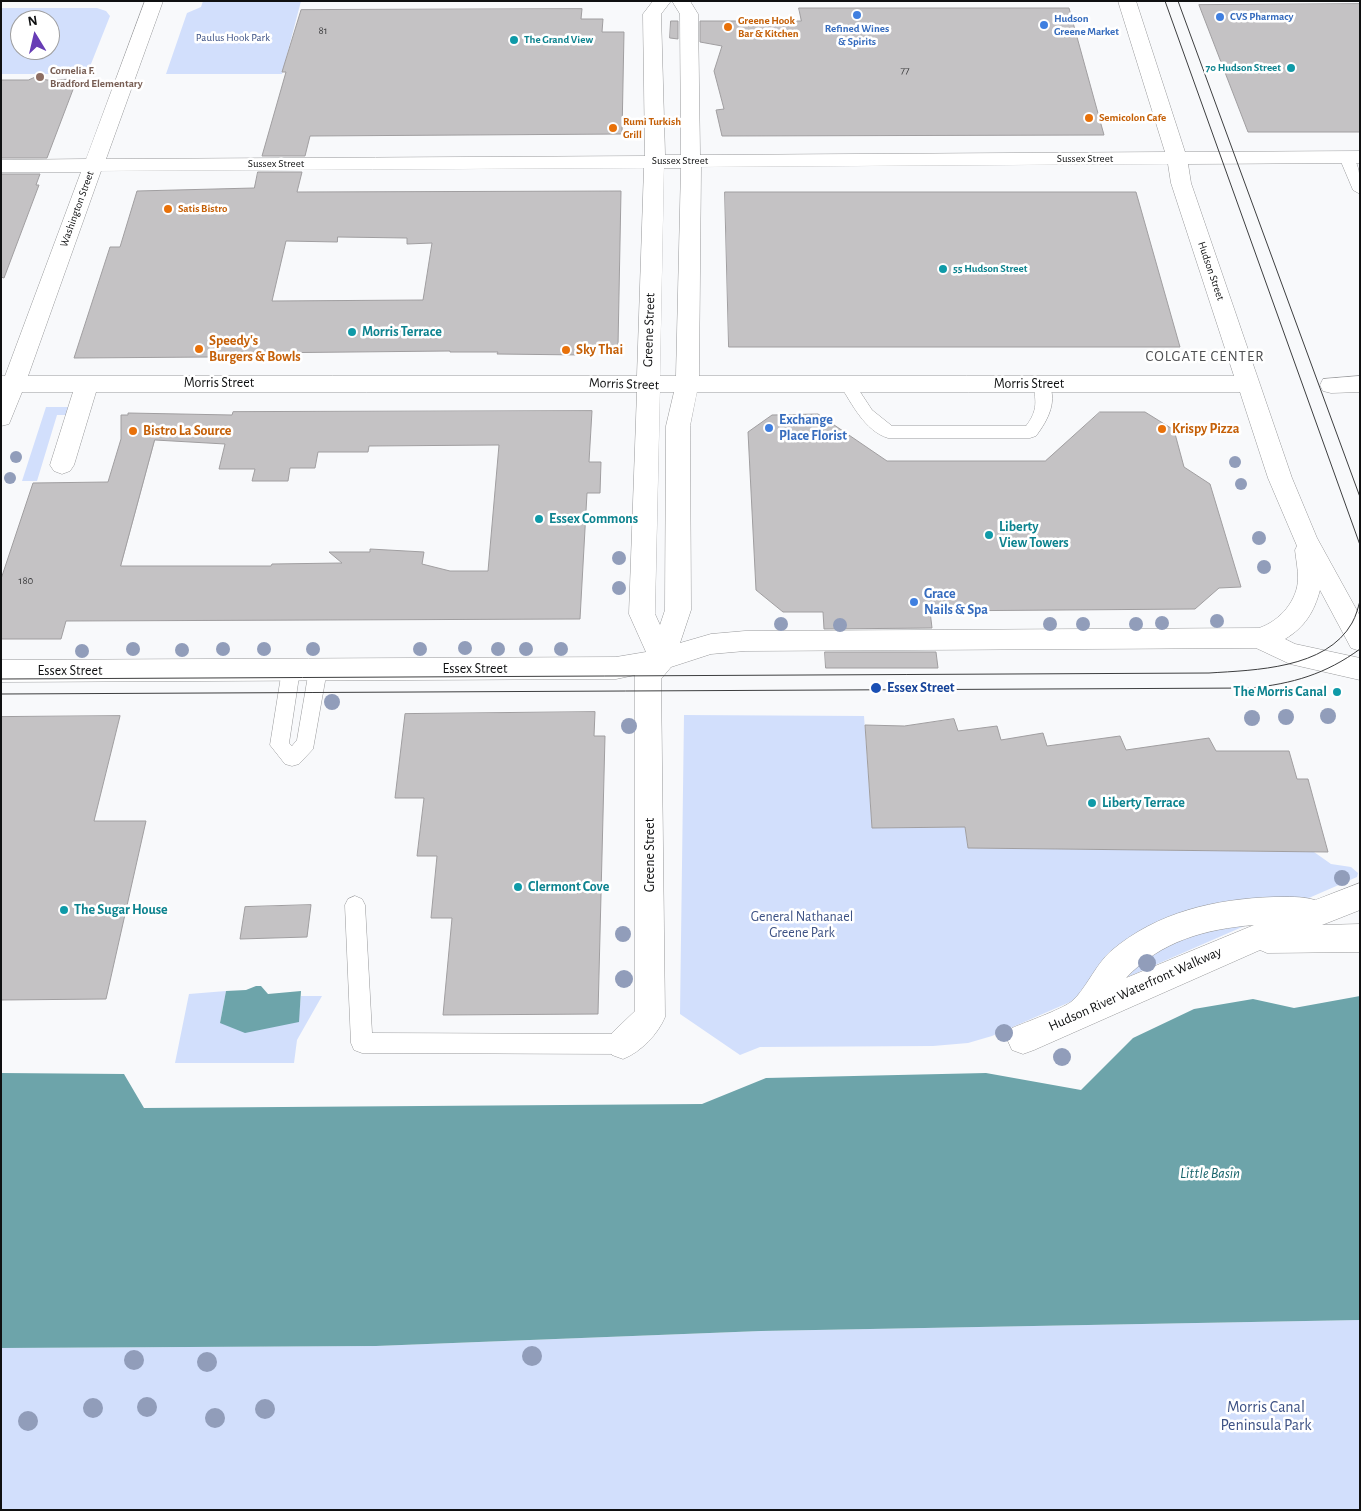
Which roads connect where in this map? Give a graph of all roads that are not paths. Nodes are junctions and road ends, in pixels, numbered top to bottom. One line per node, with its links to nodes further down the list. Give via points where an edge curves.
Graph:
1 (154, 1): 10 (street, Washington Street)
2 (662, 1): 7 (street, Greene Street, via 652,14)
3 (681, 1): 8 (street, Greene Street, via 689,14)
4 (1127, 1): 6 (street, Hudson Street)
5 (1353, 157): 6 (street, Sussex Street); 11 (lane)
6 (1177, 159): 8 (street, Sussex Street); 15 (street, Hudson Street, via 1181,183)
7 (655, 161): 8 (street, Sussex Street); 10 (street, Sussex Street); 20 (street, Greene Street)
8 (691, 161): 17 (street, Greene Street)
9 (1, 166): 10 (street, Sussex Street)
10 (93, 166): 12 (street, Washington Street)
11 (1360, 190)
12 (7, 384): 13 (street, Morris Street); 21 (street, Washington Street)
13 (87, 384): 20 (street, Morris Street, via 628,383); 22 (street)
14 (1042, 384): 15 (street, Morris Street); 18 (street, Morris Street); 18 (lane, via 1046,406 1030,432 888,432 866,414)
15 (1248, 384): 23 (street, Hudson Street, via 1280,478)
16 (1360, 384): 19 (street)
17 (688, 385): 18 (street, Morris Street); 20 (street, Morris Street); 26 (street, Greene Street, via 678,426 677,616)
18 (848, 385)
19 (1331, 385)
20 (647, 386): 26 (street, Greene Street, via 642,614)
21 (1, 418)
22 (62, 465)
23 (1305, 538): 24 (street, Hudson Street, via 1311,579 1303,606 1290,623); 25 (street, Hudson Street)
24 (1259, 638): 26 (street, Essex Street, via 745,642 711,644); 27 (street, Essex Street, via 1290,653)
25 (1360, 640)
26 (662, 659): 29 (street, Essex Street, via 616,668); 38 (street, Greene Street, via 648,676 650,1018)
27 (1360, 669)
28 (291, 670): 29 (street, Essex Street); 29 (lane, via 279,745 292,758 306,743); 30 (street, Essex Street)
29 (318, 670)
30 (1, 671)
31 (1360, 896): 33 (street, Hudson River Waterfront Walkway)
32 (355, 905): 38 (lane, via 362,1043)
33 (1322, 911): 35 (street, Hudson River Waterfront Walkway); 36 (street, via 1268,910 1210,916 1162,932 1121,962)
34 (1360, 938): 35 (street, Hudson River Waterfront Walkway)
35 (1248, 940): 36 (street, Hudson River Waterfront Walkway)
36 (1083, 1010): 37 (street, Hudson River Waterfront Walkway)
37 (1023, 1039)
38 (623, 1044)

